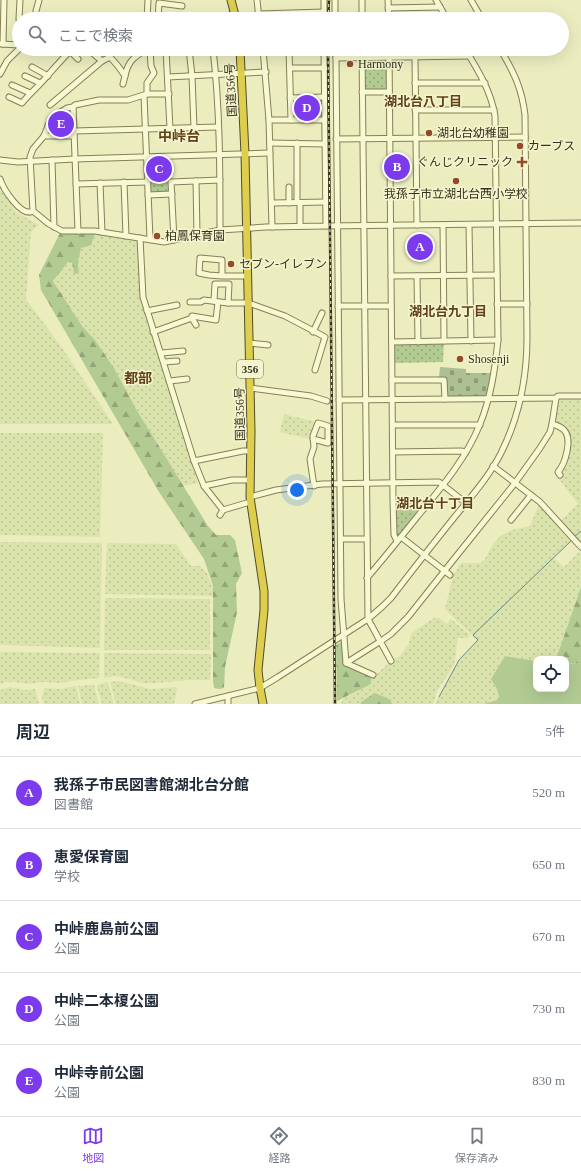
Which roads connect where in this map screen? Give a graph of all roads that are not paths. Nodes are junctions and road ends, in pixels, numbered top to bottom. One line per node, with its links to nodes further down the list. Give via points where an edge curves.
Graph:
1 (4, 0): 28 (street)
2 (20, 0): 16 (street)
3 (38, 0): 17 (street)
4 (148, 0): 18 (street)
5 (231, 0): 20 (highway)
6 (257, 0): 21 (street)
7 (324, 0): 22 (street)
8 (335, 0): 23 (street)
9 (362, 0): 24 (street)
10 (388, 0): 15 (street)
11 (436, 0): 14 (street)
12 (471, 0): 27 (street)
13 (182, 6): 19 (street, via 159,3)
14 (440, 7): 15 (street); 26 (street)
15 (388, 8): 25 (street)
16 (20, 12)
17 (36, 12)
18 (147, 12)
19 (158, 12)
20 (235, 12)
21 (258, 12)
22 (324, 12)
23 (335, 12)
24 (362, 12)
25 (388, 12)
26 (443, 12)
27 (478, 12)
28 (1, 44): 29 (street)
29 (12, 45)
30 (12, 56): 57 (street)
31 (65, 56): 60 (street)
32 (76, 56): 50 (street)
33 (96, 56): 51 (street)
34 (101, 56): 51 (street)
35 (135, 56): 61 (street, via 126,69)
36 (150, 56): 73 (street, via 154,73 147,83)
37 (167, 56): 62 (street)
38 (190, 56): 63 (street)
39 (214, 56): 58 (street)
40 (240, 56): 56 (highway, 国道356号 / 356)
41 (264, 56): 55 (street)
42 (289, 56): 53 (street)
43 (324, 56): 54 (street)
44 (469, 56): 48 (street); 66 (street)
45 (504, 56): 90 (street, via 520,87 525,115)
46 (362, 57): 47 (street); 49 (street); 69 (street)
47 (389, 57): 48 (street); 70 (street)
48 (415, 57): 65 (street)
49 (336, 58): 95 (street)
50 (78, 59)
51 (100, 59): 61 (street, via 110,56); 77 (street)
52 (32, 67): 60 (street)
53 (290, 68): 54 (street); 76 (street)
54 (325, 68): 75 (street)
55 (266, 72): 56 (street); 81 (street)
56 (241, 73): 58 (street); 100 (highway, 国道356号 / 356)
57 (0, 74)
58 (216, 75): 63 (street); 84 (street)
59 (25, 76): 64 (street)
60 (48, 76): 64 (street)
61 (125, 76): 67 (street)
62 (168, 76): 63 (street); 72 (street)
63 (192, 76): 85 (street)
64 (40, 83): 71 (street)
65 (415, 83): 66 (street); 79 (street)
66 (485, 83): 80 (street)
67 (123, 84)
68 (12, 85): 71 (street)
69 (362, 92): 70 (street); 92 (street)
70 (389, 92): 93 (street)
71 (30, 93): 74 (street, via 22,103)
72 (169, 94): 73 (street); 86 (street)
73 (145, 95): 78 (street, via 128,100 89,102); 87 (street)
74 (9, 97)
75 (325, 97): 76 (street); 83 (street)
76 (290, 98): 82 (street)
77 (50, 105)
78 (73, 107): 88 (street); 89 (street, via 51,118)
79 (415, 110): 80 (street); 94 (street)
80 (494, 110): 91 (street)
81 (269, 120): 82 (street); 96 (street)
82 (291, 120): 83 (street)
83 (325, 120): 98 (street)
84 (218, 127): 85 (street); 101 (street)
85 (194, 128): 86 (street)
86 (170, 129): 87 (street)
87 (145, 130): 88 (street); 102 (street)
88 (74, 134): 89 (street); 103 (street)
89 (44, 136): 106 (street, via 33,149)
90 (525, 136): 91 (street); 122 (street)
91 (495, 137): 94 (street); 127 (street)
92 (363, 138): 93 (street); 95 (street); 131 (street)
93 (390, 138): 94 (street); 132 (street)
94 (416, 138): 124 (street)
95 (336, 139): 130 (street)
96 (270, 143): 97 (street); 99 (street)
97 (297, 143): 98 (street); 117 (street)
98 (325, 144): 118 (street)
99 (270, 153): 100 (street); 119 (street)
100 (245, 154): 101 (street); 135 (highway, 国道356号 / 356)
101 (220, 155): 102 (street); 108 (street)
102 (146, 157): 103 (street); 111 (street)
103 (75, 159): 105 (street); 113 (street)
104 (0, 160): 106 (street)
105 (52, 160): 106 (street); 133 (street)
106 (29, 162): 121 (street)
107 (0, 178): 121 (street, via 18,208 29,213)
108 (220, 180): 109 (street); 136 (street)
109 (196, 181): 115 (street, via 171,182); 139 (street)
110 (124, 182): 111 (street); 112 (street); 140 (street)
111 (148, 182): 116 (street)
112 (100, 183): 113 (street); 138 (street)
113 (76, 184): 137 (street)
114 (289, 187): 120 (street)
115 (172, 194): 116 (street); 143 (street)
116 (148, 195): 142 (street)
117 (299, 202): 118 (street); 120 (street); 128 (street)
118 (326, 202): 129 (street)
119 (272, 203): 120 (street); 134 (street)
120 (289, 203)
121 (33, 211): 133 (street)
122 (526, 224): 123 (street); 127 (street); 156 (street)
123 (581, 224)
124 (417, 225): 125 (street); 132 (street)
125 (443, 225): 126 (street); 144 (street)
126 (470, 225): 127 (street); 145 (street)
127 (496, 225): 146 (street)
128 (300, 226): 129 (street); 134 (street)
129 (326, 226): 130 (street)
130 (337, 226): 131 (street); 158 (street)
131 (364, 226): 132 (street); 159 (street)
132 (390, 226): 149 (street)
133 (54, 227): 137 (street, via 62,231)
134 (272, 227): 135 (street)
135 (246, 229): 136 (street); 148 (highway, 国道356号 / 356)
136 (220, 230): 139 (street)
137 (78, 231): 138 (street)
138 (102, 232): 140 (street)
139 (197, 235): 143 (street)
140 (126, 236): 141 (street)
141 (140, 238): 142 (street); 161 (street, via 143,291)
142 (150, 239): 143 (street, via 164,242)
143 (174, 240)
144 (443, 275): 145 (street); 150 (street); 168 (street)
145 (470, 275): 146 (street); 169 (street)
146 (497, 275): 155 (street)
147 (222, 276): 147 (street, via 199,273 200,258 222,260); 148 (street)
148 (247, 276): 154 (highway, 国道356号 / 356)
149 (391, 276): 150 (street); 160 (street)
150 (417, 276): 171 (street)
151 (190, 302): 152 (street)
152 (216, 302): 153 (street); 153 (street, via 215,284 229,284); 163 (street, via 216,320)
153 (228, 303): 154 (street)
154 (248, 304): 166 (street, via 284,316); 172 (highway, 国道356号 / 356)
155 (497, 304): 156 (street); 167 (street)
156 (527, 304): 185 (street, via 526,363)
157 (176, 305): 161 (street)
158 (338, 306): 159 (street); 188 (street)
159 (364, 306): 160 (street); 189 (street)
160 (391, 306): 170 (street)
161 (148, 311): 165 (street)
162 (322, 313): 166 (street)
163 (192, 318): 164 (street); 165 (street)
164 (196, 324)
165 (154, 332): 175 (street)
166 (313, 332): 178 (street, via 325,338)
167 (498, 340): 169 (street); 184 (street)
168 (444, 341): 169 (street); 171 (street)
169 (471, 341)
170 (392, 342): 171 (street); 180 (street)
171 (418, 342)
172 (249, 343): 173 (street); 182 (highway, 国道356号 / 356)
173 (268, 345)
174 (183, 351): 175 (street)
175 (162, 353): 177 (street)
176 (177, 361): 177 (street)
177 (164, 362): 181 (street)
178 (314, 370)
179 (187, 380): 181 (street)
180 (392, 380): 187 (street, via 444,380); 190 (street)
181 (170, 381): 199 (street)
182 (250, 388): 191 (street, via 311,396); 196 (highway, 国道356号 / 356)
183 (581, 396): 186 (street)
184 (489, 398): 185 (street); 187 (street); 194 (street)
185 (521, 398): 186 (street); 200 (street, via 512,428)
186 (556, 398): 192 (street)
187 (445, 399): 190 (street)
188 (339, 400): 189 (street); 205 (street)
189 (366, 400): 190 (street); 206 (street)
190 (392, 400): 193 (street)
191 (327, 401)
192 (552, 424): 201 (street, via 565,431 568,441 564,464 558,472); 204 (street, via 540,448)
193 (393, 425): 194 (street); 197 (street)
194 (480, 425): 198 (street)
195 (313, 439): 209 (street, via 314,447 310,459)
196 (251, 451): 199 (street); 202 (highway, 国道356号 / 356)
197 (393, 452): 198 (street); 203 (street)
198 (466, 452): 207 (street)
199 (194, 461): 208 (street)
200 (494, 466): 204 (street); 212 (street)
201 (560, 475)
202 (250, 480): 208 (street, via 232,480); 211 (highway, 国道356号 / 356)
203 (393, 483): 206 (street); 207 (street, via 439,482); 216 (street, via 394,535)
204 (515, 483): 210 (street); 219 (street)
205 (340, 484): 206 (street); 209 (street); 214 (street)
206 (366, 484): 215 (street)
207 (443, 485): 212 (street); 216 (street)
208 (204, 486): 211 (street, via 221,513)
209 (314, 486): 211 (street, via 276,490)
210 (531, 495): 213 (street); 217 (street)
211 (250, 499): 227 (highway, 国道356号 / 356, via 264,590 258,660)
212 (466, 503): 218 (street)
213 (512, 520)
214 (341, 539): 215 (street); 222 (street)
215 (367, 539): 220 (street)
216 (399, 539): 218 (street); 220 (street)
217 (581, 547)
218 (424, 555): 219 (street); 221 (street, via 391,598)
219 (448, 573): 223 (street, via 408,617)
220 (368, 578): 221 (street)
221 (368, 619): 222 (street); 223 (street)
222 (344, 635): 225 (street); 227 (street)
223 (380, 642): 224 (street); 225 (street)
224 (391, 661)
225 (346, 663): 226 (street)
226 (373, 675)
227 (260, 688): 228 (street); 231 (highway, 国道356号 / 356)
228 (228, 696): 229 (street); 230 (street)
229 (195, 704)
230 (228, 704)
231 (263, 704)

